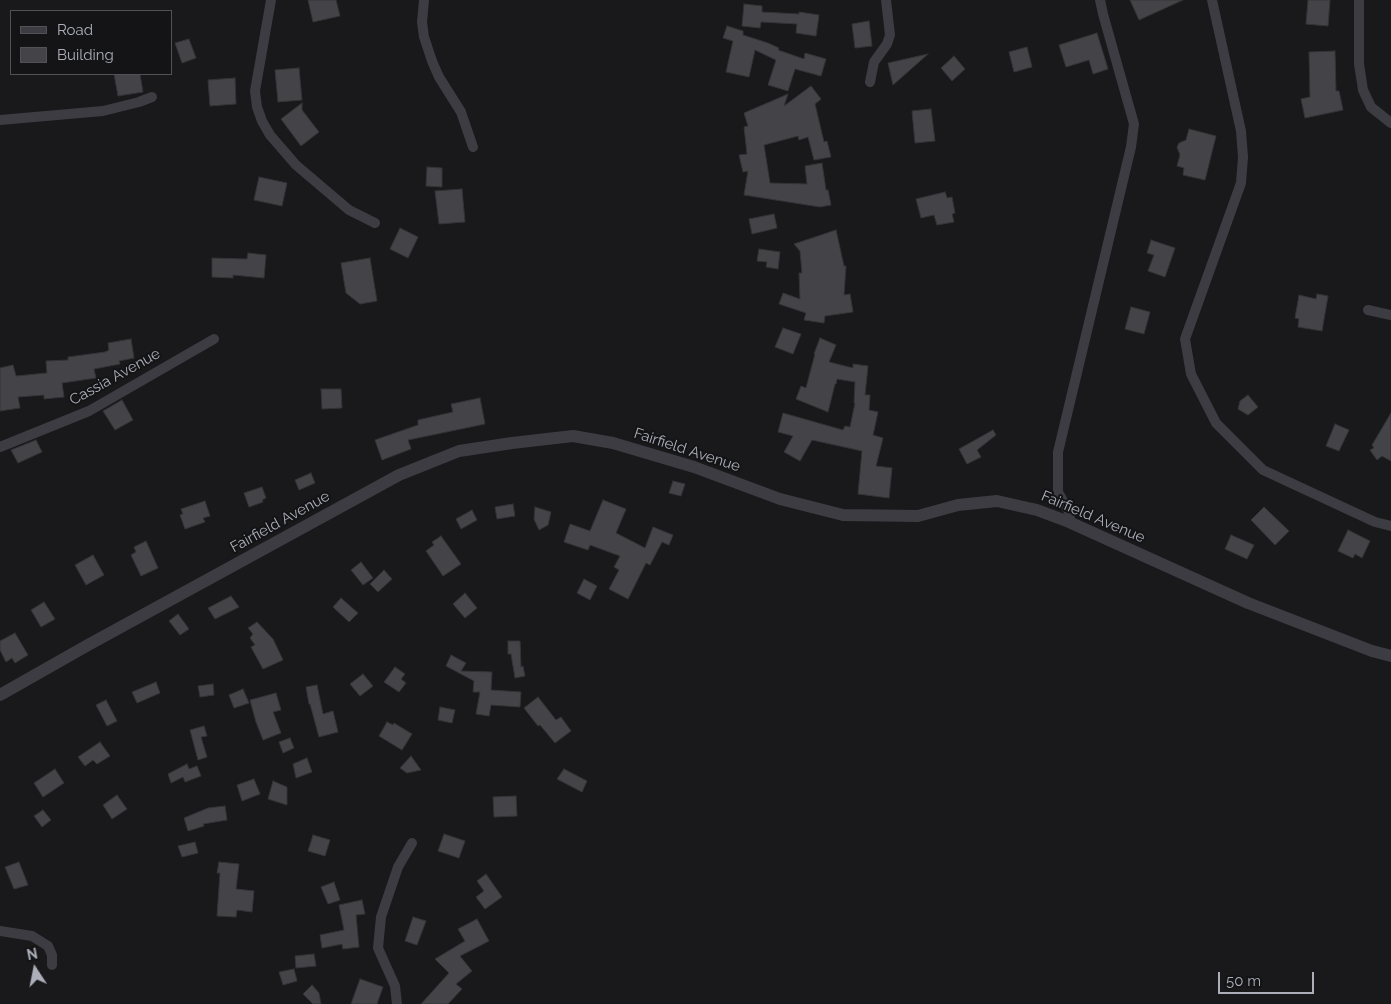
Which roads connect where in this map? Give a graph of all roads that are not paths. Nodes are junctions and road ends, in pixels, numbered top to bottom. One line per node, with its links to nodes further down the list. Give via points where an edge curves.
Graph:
1 (271, 0): 12 (street, via 255,91 262,121 296,165 349,210)
2 (424, 0): 11 (street, via 424,37 439,77 461,112)
3 (886, 0): 7 (street, via 890,35 874,62)
4 (1100, 0): 17 (street, via 1134,124 1058,452 1058,492 1070,514)
5 (1212, 0): 18 (street, via 1241,131 1243,157 1241,183 1185,339 1191,374 1216,423 1263,470)
6 (1359, 0): 10 (street, via 1362,90 1371,107)
7 (870, 82)
8 (152, 97): 9 (street, via 103,111)
9 (0, 120)
10 (1391, 123)
11 (473, 147)
12 (376, 223)
13 (1368, 310): 14 (street)
14 (1391, 315)
15 (214, 339): 16 (street, Cassia Avenue, via 88,412)
16 (0, 447)
17 (1069, 522): 19 (street, Fairfield Avenue, via 1248,603); 20 (street, Fairfield Avenue, via 997,501 958,505 918,516 843,514 780,499 694,467 622,446 573,436 459,451 400,475)
18 (1391, 526)
19 (1391, 656)
20 (0, 695)
21 (412, 842): 24 (street, via 389,892 381,918 378,948 395,986)
22 (0, 931): 23 (street, via 32,936 48,946)
23 (52, 965)
24 (397, 1004)

